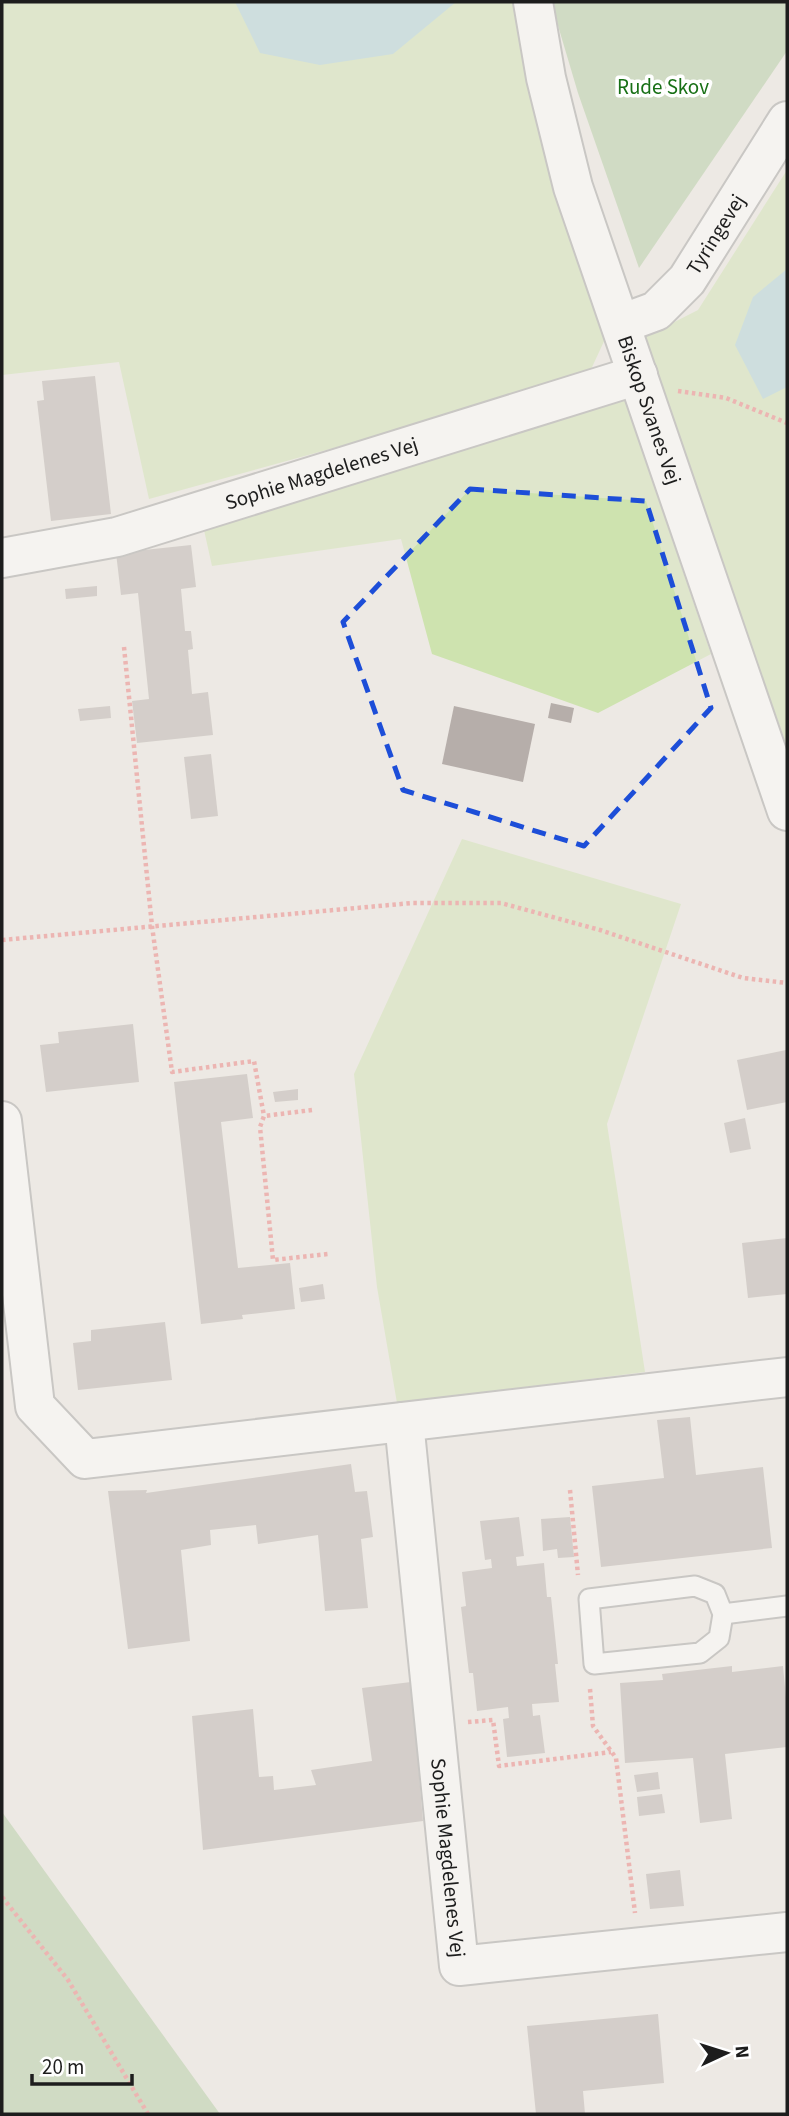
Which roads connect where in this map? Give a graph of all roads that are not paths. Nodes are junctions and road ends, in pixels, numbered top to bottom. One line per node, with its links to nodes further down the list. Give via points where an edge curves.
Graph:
1 (533, 2): 3 (street, Biskop Svanes Vej, via 573,187)
2 (787, 121): 3 (street, Tyringevej, via 687,280 656,312)
3 (621, 324): 4 (street, Biskop Svanes Vej)
4 (642, 386): 5 (street, Sophie Magdelenes Vej, via 117,537); 6 (street, Biskop Svanes Vej)
5 (2, 558)
6 (787, 811)
7 (2, 1121): 9 (street, via 36,1406 85,1459)
8 (787, 1377): 9 (street)
9 (404, 1422): 12 (street, Sophie Magdelenes Vej, via 459,1966)
10 (787, 1606): 11 (lane)
11 (723, 1614): 11 (lane, via 715,1594 695,1586 589,1599 594,1664 700,1653 719,1638)
12 (787, 1933)

